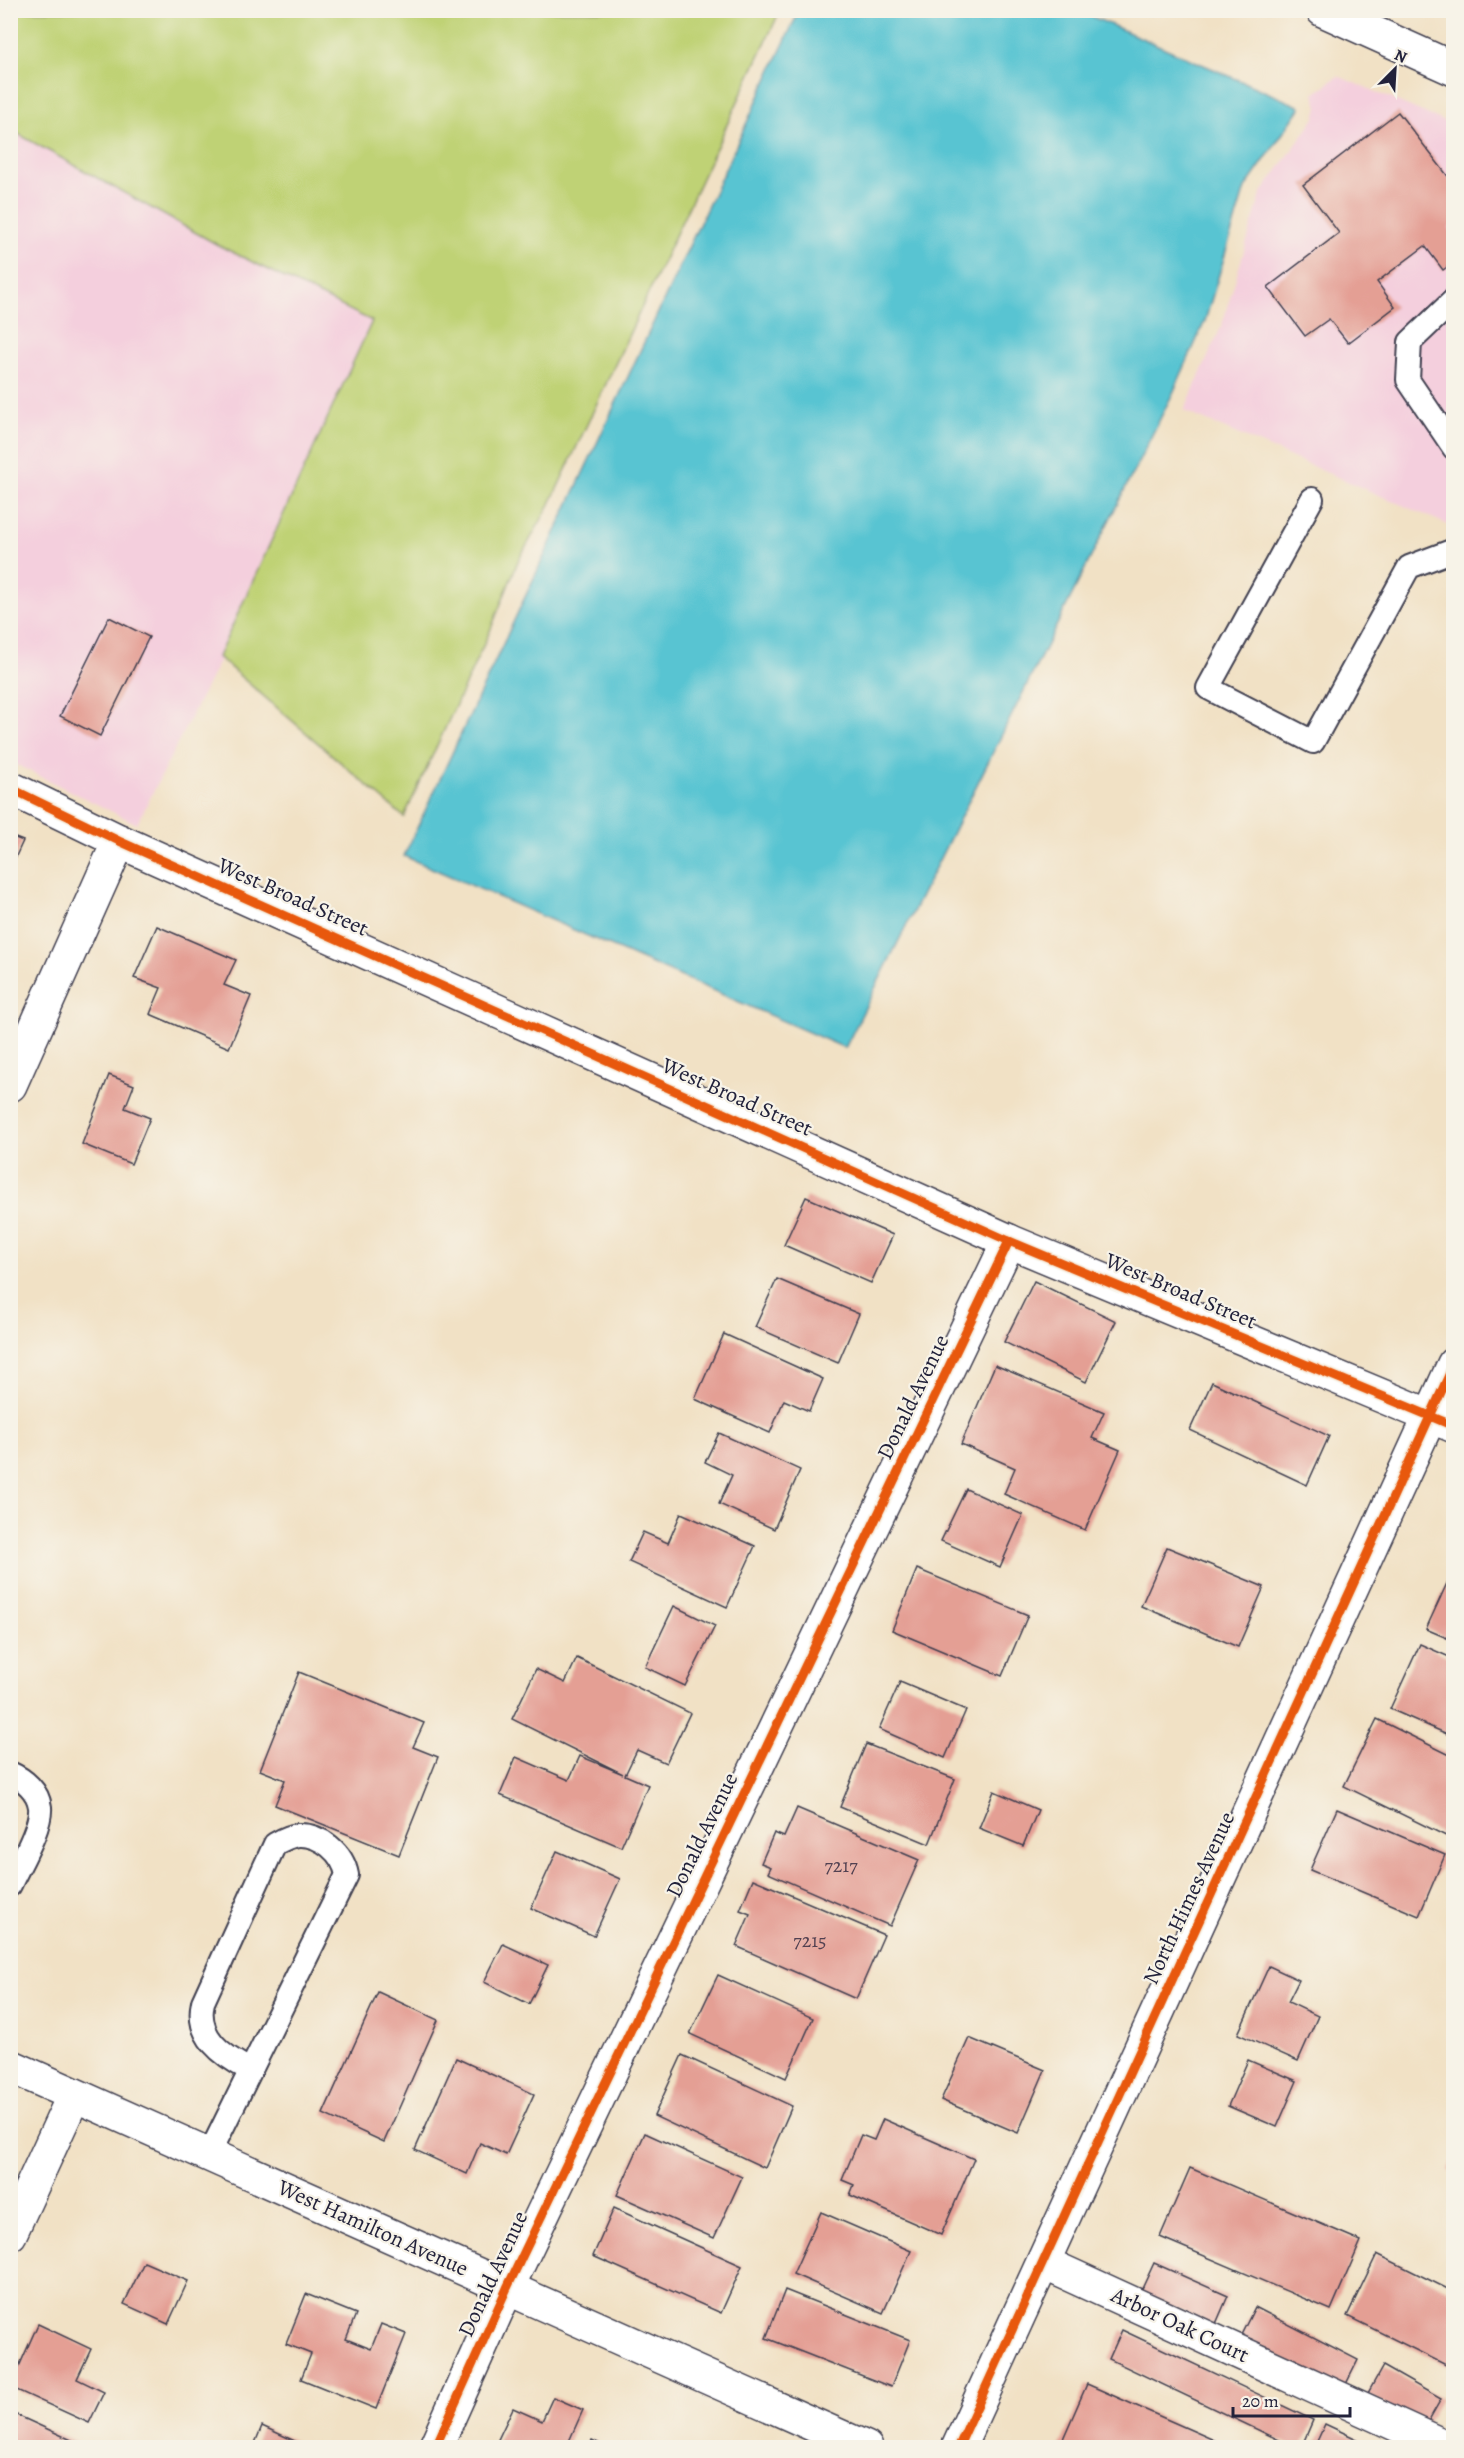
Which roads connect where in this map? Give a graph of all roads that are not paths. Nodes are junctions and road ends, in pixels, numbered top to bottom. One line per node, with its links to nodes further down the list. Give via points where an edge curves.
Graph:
1 (1336, 13): 2 (street)
2 (1454, 69)
3 (1454, 300): 4 (lane, via 1410,342 1408,380)
4 (1454, 448)
5 (1312, 499): 6 (lane, via 1208,688 1313,742 1409,567)
6 (1454, 550)
7 (10, 788): 8 (street, West Broad Street)
8 (119, 841): 9 (street); 10 (street, West Broad Street)
9 (10, 1085)
10 (1009, 1241): 12 (street, West Broad Street); 21 (street, Donald Avenue)
11 (1454, 1364): 12 (street, North Himes Avenue)
12 (1442, 1421): 20 (street, North Himes Avenue)
13 (10, 1773): 14 (lane, via 33,1789 40,1807 36,1827)
14 (10, 1885)
15 (10, 2066): 17 (street, West Hamilton Avenue)
16 (250, 2070): 16 (lane, via 347,1875 345,1865 327,1844 299,1835 275,1844 200,2014 210,2042 227,2058); 18 (lane)
17 (74, 2094): 18 (street, West Hamilton Avenue); 19 (street)
18 (209, 2155): 21 (street, West Hamilton Avenue)
19 (10, 2234)
20 (1044, 2263): 24 (street, North Himes Avenue); 25 (street, Arbor Oak Court)
21 (507, 2288): 22 (street, Donald Avenue); 23 (street, West Hamilton Avenue)
22 (435, 2448)
23 (866, 2448)
24 (958, 2448)
25 (1448, 2448)

